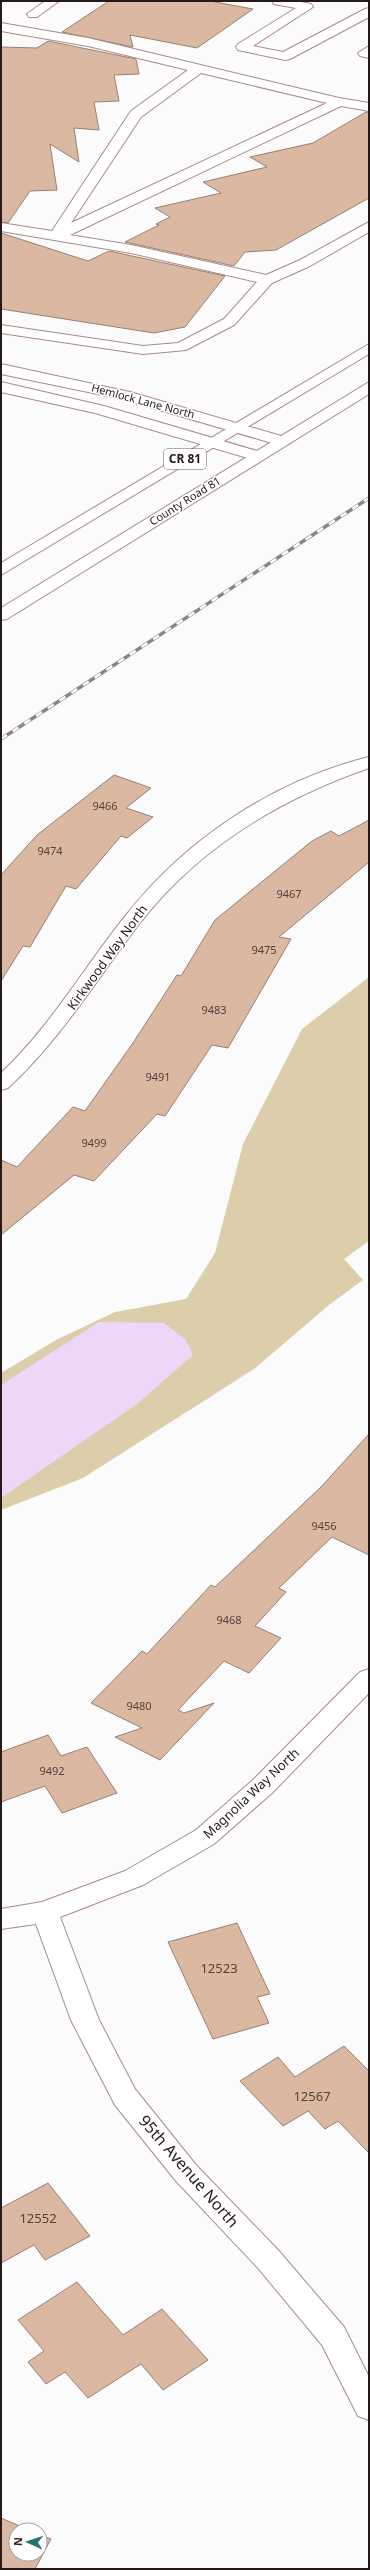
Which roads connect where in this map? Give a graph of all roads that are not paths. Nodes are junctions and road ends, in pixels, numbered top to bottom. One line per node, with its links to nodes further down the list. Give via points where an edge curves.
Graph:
1 (53, 1): 4 (main road)
2 (281, 1): 3 (main road, via 307,7 242,47 285,56)
3 (369, 12)
4 (33, 14)
5 (1, 27): 8 (main road, via 88,42)
6 (369, 50): 7 (main road, via 364,52)
7 (369, 54)
8 (199, 68): 9 (main road); 13 (main road, via 136,114)
9 (339, 102): 10 (main road); 13 (main road)
10 (369, 107)
11 (369, 226): 14 (main road, via 305,263)
12 (1, 228): 13 (main road)
13 (56, 236): 14 (main road, via 131,249)
14 (267, 280): 15 (main road, via 229,322 181,347 143,350)
15 (1, 329)
16 (369, 348): 20 (main road, CR 81)
17 (1, 369): 20 (main road, Hemlock Lane North, via 124,395)
18 (1, 387): 21 (main road, Hemlock Lane North, via 99,409)
19 (369, 387): 22 (main road, County Road 81 / CR 81)
20 (237, 428): 21 (main road, CR 81); 22 (main road, Hemlock Lane North)
21 (213, 441): 23 (main road, Hemlock Lane North); 24 (main road, CR 81)
22 (282, 441): 23 (main road, County Road 81 / CR 81)
23 (258, 456): 25 (main road, County Road 81 / CR 81)
24 (1, 570)
25 (1, 615)
26 (369, 762): 27 (main road, Kirkwood Way North, via 289,794 229,829 176,871 134,918 66,1013 22,1066)
27 (1, 1084)
28 (369, 1678): 29 (main road, Magnolia Way North, via 263,1786 205,1837 134,1878)
29 (45, 1912): 30 (main road, Magnolia Way North); 31 (main road, 95th Avenue North, via 85,2020 125,2097 186,2173 268,2259 333,2336)
30 (1, 1919)
31 (369, 2407)

